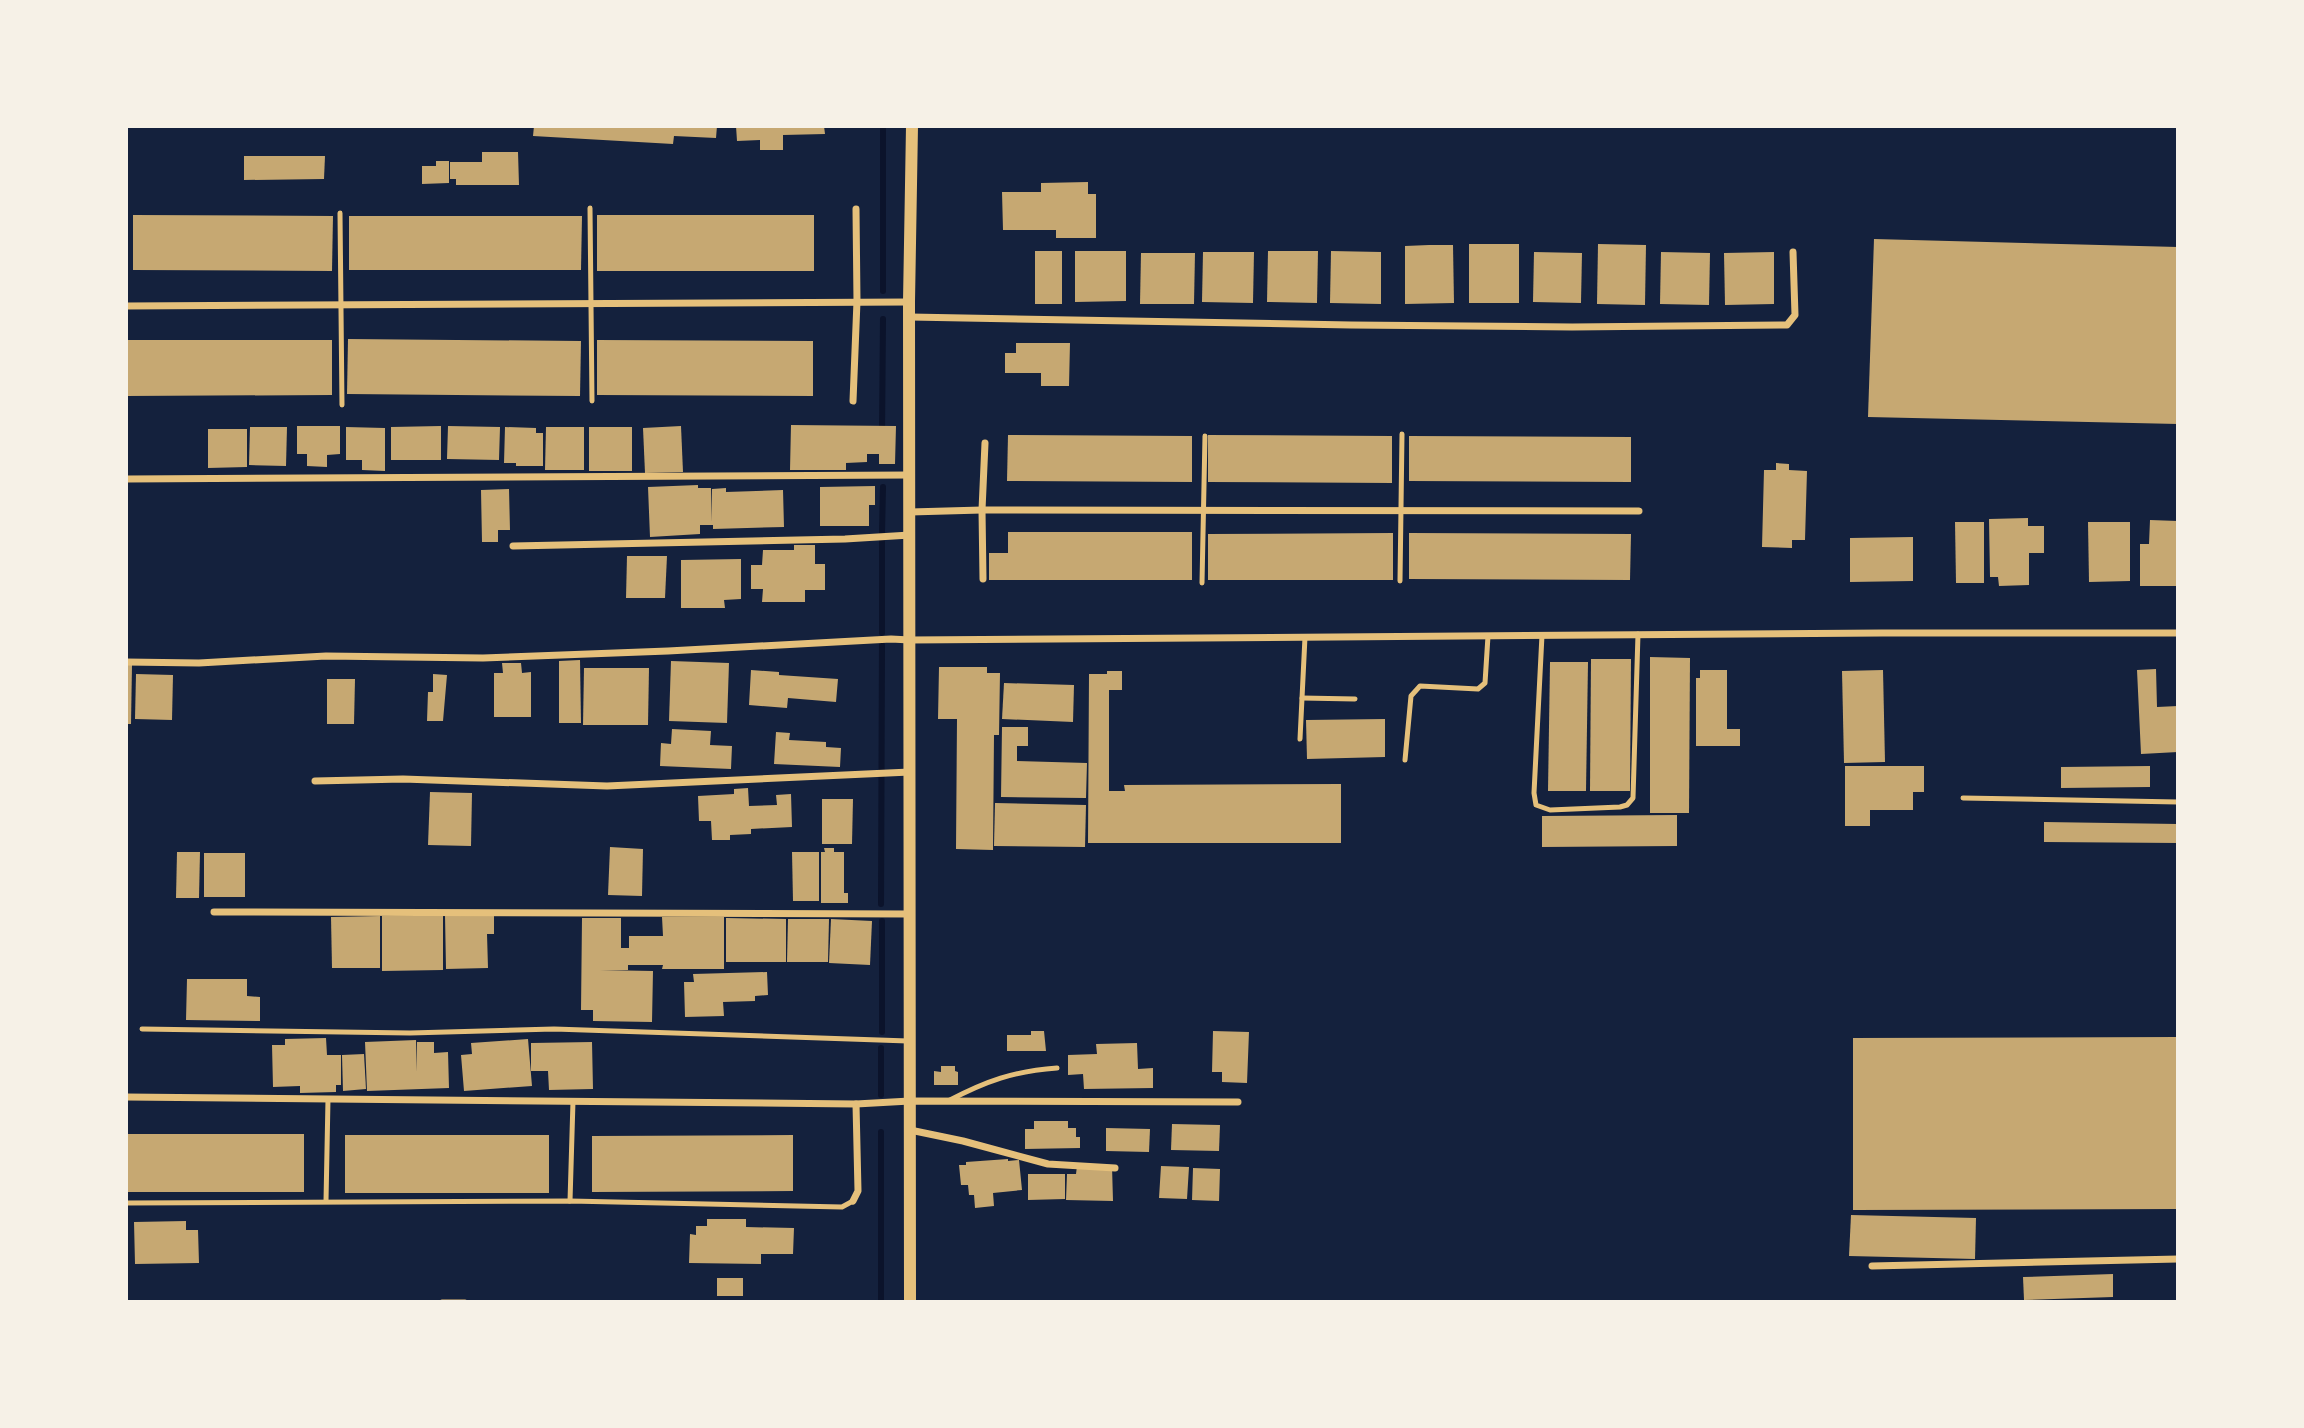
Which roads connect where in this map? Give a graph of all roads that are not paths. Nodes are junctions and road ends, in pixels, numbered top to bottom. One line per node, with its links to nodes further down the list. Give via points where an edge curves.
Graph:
1 (912, 126): 7 (street)
2 (590, 208): 8 (lane)
3 (856, 209): 6 (street)
4 (340, 213): 9 (lane)
5 (1793, 252): 11 (street, via 1795,315 1787,325 1351,326)
6 (857, 301): 7 (street); 8 (street); 13 (street)
7 (909, 302): 11 (street)
8 (591, 303): 9 (street); 12 (lane)
9 (341, 305): 10 (street); 14 (lane)
10 (126, 306)
11 (910, 317): 18 (street)
12 (592, 401)
13 (853, 401)
14 (342, 405)
15 (1402, 434): 22 (lane)
16 (1205, 436): 21 (lane)
17 (985, 443): 20 (street)
18 (910, 475): 19 (street); 24 (street)
19 (127, 479)
20 (982, 510): 21 (street); 24 (street); 27 (street)
21 (1204, 510): 22 (street); 29 (lane)
22 (1401, 510): 23 (street); 28 (lane)
23 (1639, 511)
24 (910, 512): 25 (street)
25 (910, 535): 26 (street); 35 (street)
26 (513, 546)
27 (983, 579)
28 (1399, 581)
29 (1202, 583)
30 (2178, 633): 31 (street)
31 (1639, 634): 32 (street); 32 (lane, via 1633,798 1620,807 1550,810 1536,805 1534,793)
32 (1542, 635): 33 (street)
33 (1488, 636): 34 (street); 40 (lane, via 1485,683 1478,690 1420,686 1411,695)
34 (1305, 637): 35 (street); 37 (lane)
35 (910, 640): 36 (street, via 483,658 326,656); 41 (street)
36 (126, 662)
37 (1302, 698): 38 (lane); 39 (lane)
38 (1355, 699)
39 (1300, 739)
40 (1405, 760)
41 (910, 772): 42 (street, via 607,786 403,779); 46 (street)
42 (315, 781)
43 (1963, 798): 44 (lane)
44 (2178, 802)
45 (214, 912): 46 (street)
46 (910, 914): 48 (street)
47 (142, 1029): 48 (lane, via 410,1033 555,1029)
48 (910, 1041): 53 (street)
49 (1058, 1068): 54 (lane, via 1023,1071)
50 (126, 1097): 51 (street)
51 (328, 1099): 52 (street); 59 (lane)
52 (573, 1101): 56 (street); 60 (lane)
53 (910, 1101): 54 (street); 56 (street); 57 (street)
54 (944, 1102): 55 (street)
55 (1238, 1102)
56 (856, 1104): 61 (street, via 858,1191)
57 (910, 1130): 58 (street, via 1048,1164); 67 (street)
58 (1115, 1168)
59 (326, 1201): 60 (lane); 62 (lane)
60 (570, 1201): 61 (lane, via 842,1207)
61 (853, 1201)
62 (126, 1203)
63 (2178, 1259): 64 (street)
64 (1872, 1266)
65 (442, 1302): 66 (lane)
66 (465, 1302)
67 (910, 1302)

